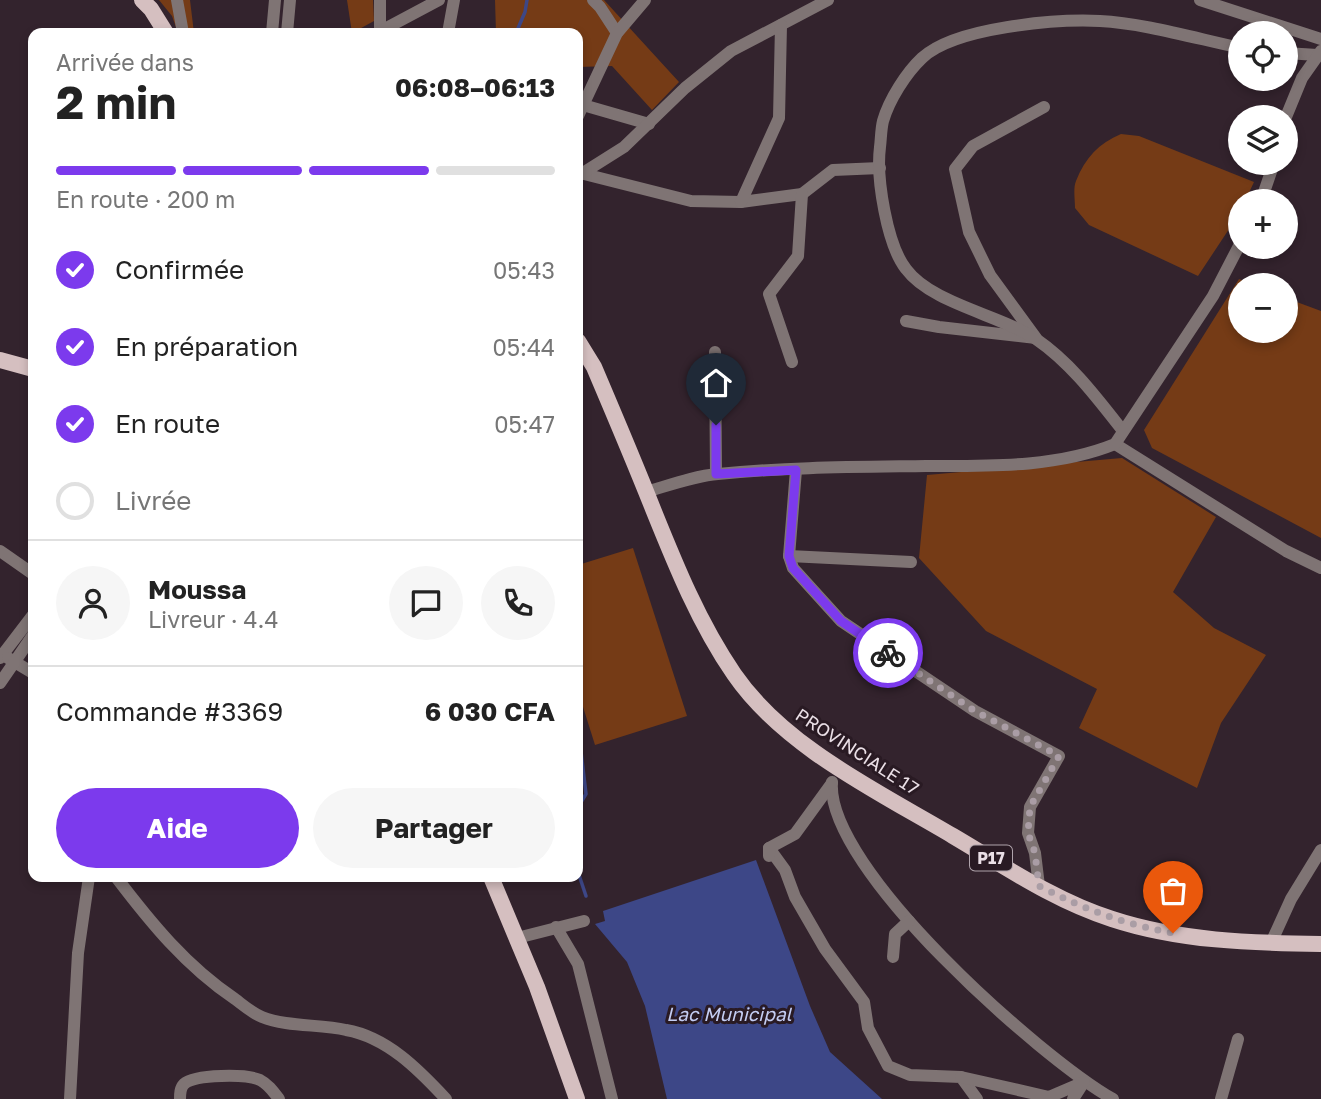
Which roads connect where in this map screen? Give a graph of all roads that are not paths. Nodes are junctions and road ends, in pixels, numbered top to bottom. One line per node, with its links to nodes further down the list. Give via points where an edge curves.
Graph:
1 (142, 0): 13 (main road)
2 (177, 0): 14 (street)
3 (275, 0): 15 (street)
4 (290, 0): 16 (street)
5 (380, 0): 17 (street)
6 (439, 0): 18 (street)
7 (454, 0): 19 (street)
8 (593, 0): 20 (street)
9 (645, 0): 20 (street)
10 (828, 0): 12 (street)
11 (1200, 0): 21 (street)
12 (781, 25): 29 (street, via 731,51); 34 (street, via 779,118)
13 (163, 28)
14 (182, 28)
15 (272, 28)
16 (287, 28)
17 (379, 28)
18 (386, 28)
19 (450, 28)
20 (617, 33): 25 (street)
21 (1321, 39)
22 (1228, 45): 30 (street, via 1102,21 998,28 955,40 923,57 898,89 884,120)
23 (1298, 53): 24 (street)
24 (1319, 53): 26 (street)
25 (583, 104)
26 (1291, 105)
27 (1044, 107): 37 (street, via 973,146 955,169 974,243 990,275)
28 (583, 111): 29 (street)
29 (649, 124): 31 (street, via 624,147)
30 (880, 168): 33 (street, via 833,170); 37 (street, via 891,240 907,270 935,292)
31 (583, 173)
32 (583, 176): 34 (street, via 691,201)
33 (802, 194): 34 (street); 41 (street, via 798,256 769,294)
34 (741, 202)
35 (1232, 259): 43 (street, via 1213,296)
36 (906, 321): 37 (street)
37 (1035, 338): 43 (street, via 1082,379)
38 (583, 349): 47 (main road, PROVINCIALE 17 / P17)
39 (715, 352): 46 (street)
40 (0, 360): 42 (main road)
41 (792, 362)
42 (28, 368)
43 (1123, 431): 44 (street)
44 (1115, 444): 45 (street, via 1066,458 987,466); 51 (street)
45 (796, 470): 46 (street); 49 (street)
46 (716, 474): 47 (street)
47 (646, 492): 58 (main road, PROVINCIALE 17 / P17, via 684,585 734,674 764,710)
48 (0, 551): 52 (street)
49 (789, 556): 50 (street); 63 (street, via 793,568 841,621 975,711 1059,756 1030,807 1028,833)
50 (911, 562)
51 (1321, 568)
52 (28, 570)
53 (28, 623): 55 (street)
54 (28, 639): 55 (street)
55 (5, 658): 56 (street); 57 (street)
56 (28, 670)
57 (0, 682)
58 (837, 775): 63 (main road, PROVINCIALE 17 / P17); 65 (street, via 831,794 836,812 854,848); 72 (street, via 795,834 769,854 785,870 825,949 864,1002 868,1028 888,1066 910,1075)
59 (1321, 850): 68 (street, via 1291,898)
60 (88, 882): 74 (street, via 77,965)
61 (121, 882): 77 (street, via 150,923 187,961 261,1017 348,1030 385,1044)
62 (493, 882): 67 (main road)
63 (1039, 886): 68 (main road, PROVINCIALE 17 / P17, via 1113,920 1193,937)
64 (584, 921): 66 (street)
65 (909, 921): 70 (street, via 895,934); 73 (street, via 963,977)
66 (556, 927): 67 (street); 79 (street, via 578,964)
67 (517, 938): 78 (main road)
68 (1271, 943): 69 (main road, PROVINCIALE 17 / P17)
69 (1321, 944)
70 (893, 957)
71 (1238, 1039): 83 (street)
72 (961, 1077): 73 (street, via 1049,1097); 80 (street)
73 (1084, 1082): 81 (street); 82 (street)
74 (70, 1099)
75 (180, 1099): 76 (street, via 184,1083 234,1075 262,1081)
76 (279, 1099)
77 (446, 1099)
78 (577, 1099)
79 (612, 1099)
80 (977, 1099)
81 (1073, 1099)
82 (1113, 1099)
83 (1221, 1099)

